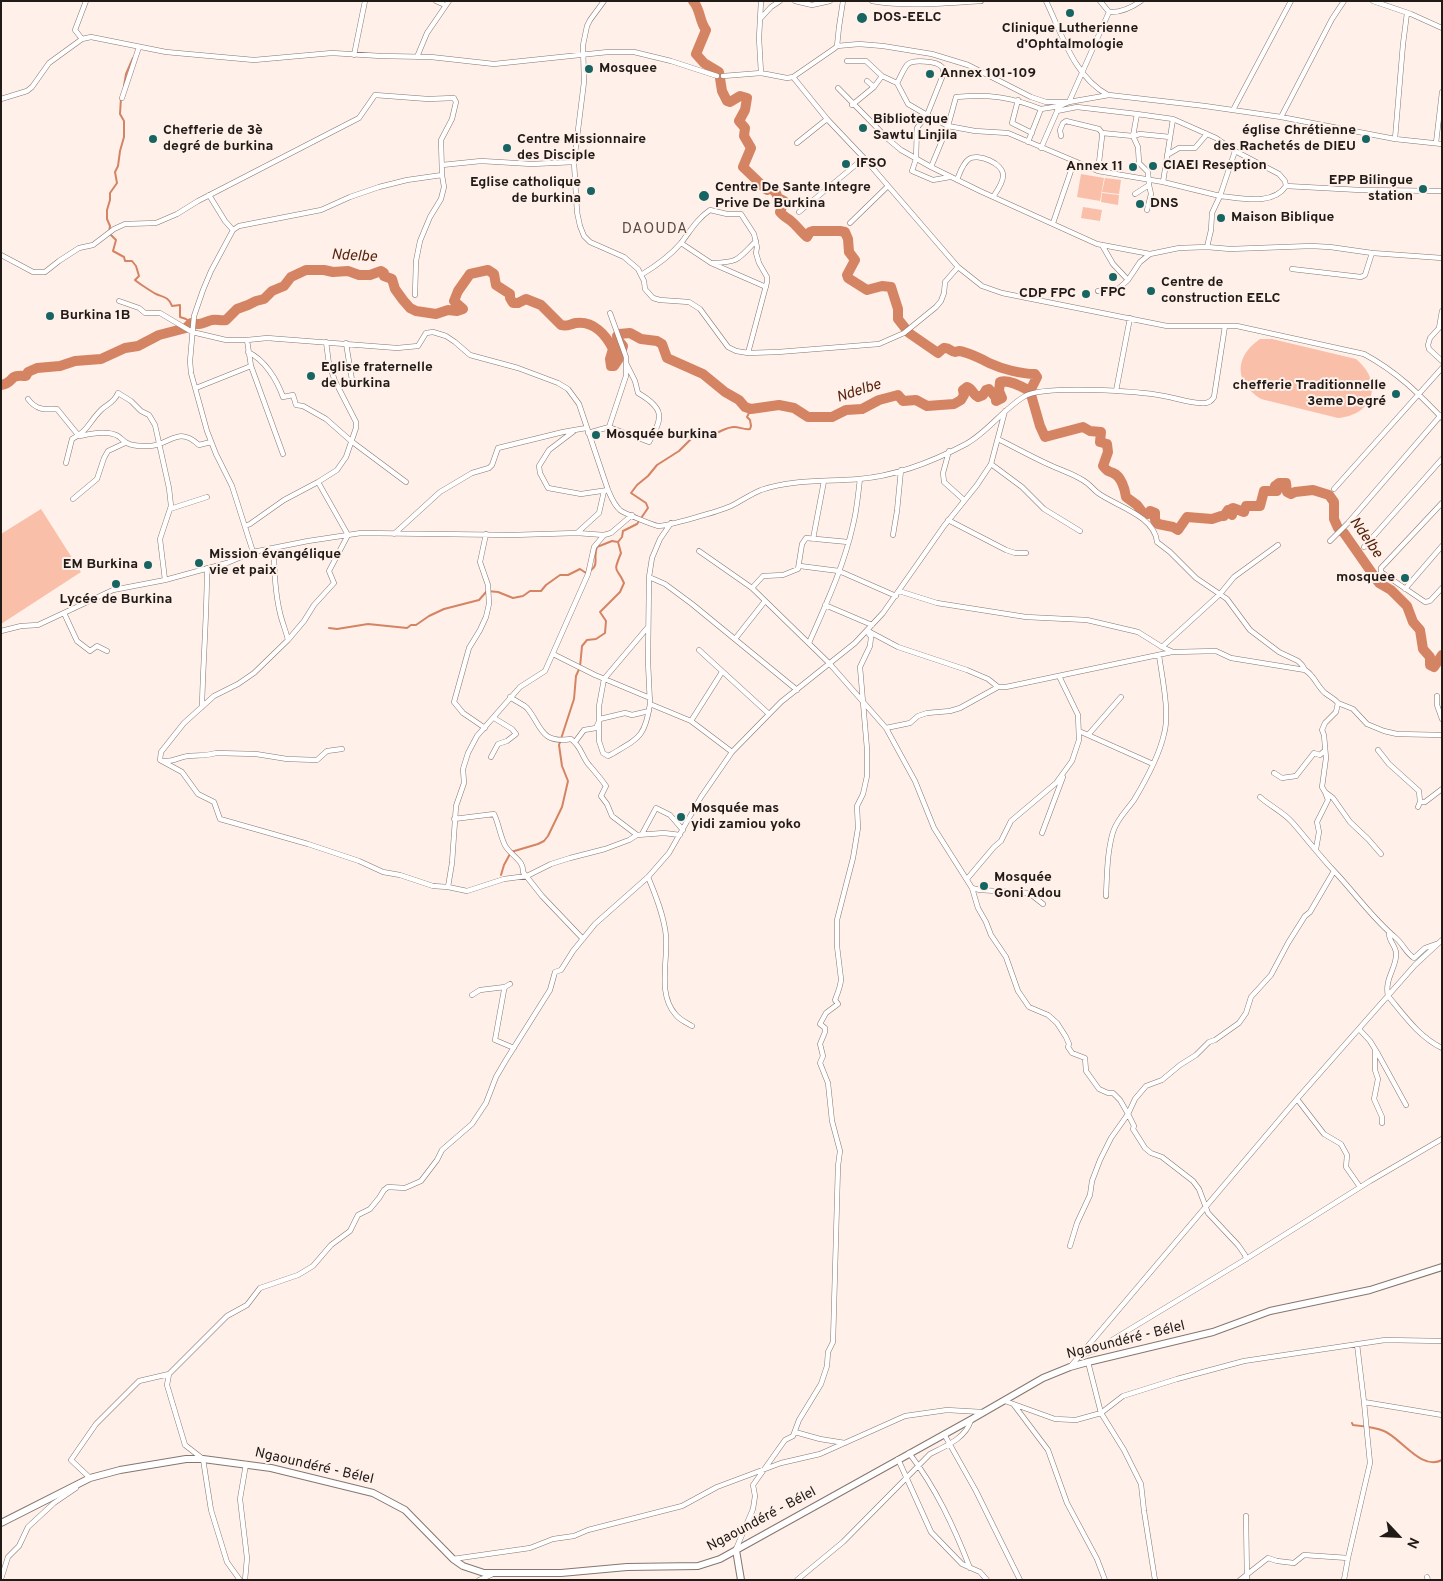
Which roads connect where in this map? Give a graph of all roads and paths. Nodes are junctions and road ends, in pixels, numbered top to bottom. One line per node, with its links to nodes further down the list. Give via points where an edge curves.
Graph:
1 (86, 1): 23 (street, via 75,30)
2 (365, 1): 26 (street)
3 (436, 1): 18 (street)
4 (604, 1): 27 (street, via 587,26)
5 (760, 1): 21 (street)
6 (780, 1): 21 (street)
7 (795, 1): 8 (street, via 812,4)
8 (830, 1)
9 (843, 1): 24 (street)
10 (872, 1): 11 (street, via 910,5)
11 (981, 1)
12 (1046, 1): 31 (street)
13 (1100, 1): 19 (street)
14 (1141, 1): 19 (street, via 1126,10)
15 (1291, 1): 47 (street)
16 (1344, 1): 50 (street)
17 (1373, 1): 20 (street)
18 (447, 3): 28 (street, via 427,33)
19 (1109, 12): 31 (street)
20 (1408, 13): 22 (street); 60 (street, via 1402,44)
21 (760, 19): 30 (street)
22 (1442, 28)
23 (82, 39): 25 (street, via 91,37); 41 (street, via 49,63 27,91)
24 (837, 46): 33 (street); 43 (street, via 883,46 932,54 975,69 1031,97 1046,102)
25 (139, 47): 26 (street, via 254,60 332,53); 40 (street)
26 (354, 55): 28 (street)
27 (584, 55): 28 (street, via 494,64); 30 (street, via 634,52 720,76); 69 (street)
28 (417, 57)
29 (847, 61): 32 (street, via 866,61)
30 (761, 73): 33 (street)
31 (1082, 73): 39 (street, via 1098,90); 43 (street)
32 (882, 76): 35 (street); 36 (street)
33 (793, 77): 51 (street)
34 (867, 81): 36 (street)
35 (896, 84): 49 (street, via 908,104); 49 (street, via 907,65 914,61 941,66 943,75)
36 (874, 87): 44 (street)
37 (838, 88): 44 (street)
38 (1442, 92): 63 (street)
39 (1109, 96): 43 (street); 47 (street)
40 (122, 98)
41 (1, 99)
42 (1018, 100): 46 (street); 53 (street, via 956,97); 54 (street, via 1012,123)
43 (1069, 102): 45 (street)
44 (852, 105): 68 (street, via 889,140)
45 (1058, 108): 46 (street); 48 (street); 64 (street)
46 (1042, 109): 54 (street)
47 (1233, 110): 50 (street)
48 (1137, 114): 52 (street); 58 (street)
49 (927, 115): 53 (street); 68 (street, via 917,128)
50 (1280, 117): 60 (street)
51 (828, 119): 62 (street); 67 (street)
52 (1173, 119): 56 (street); 59 (street)
53 (948, 126): 61 (street, via 1008,133); 72 (street)
54 (1032, 133): 61 (street)
55 (1102, 133): 57 (street, via 1099,129 1066,122 1060,130); 58 (street); 73 (street)
56 (1207, 134): 65 (street); 66 (street, via 1195,148 1179,148)
57 (1062, 136)
58 (1133, 136): 59 (street); 77 (street, via 1139,163 1148,172)
59 (1170, 137): 66 (street)
60 (1395, 139): 63 (street)
61 (1028, 142): 64 (street)
62 (797, 143)
63 (1439, 144)
64 (1041, 148): 70 (street)
65 (1235, 151): 80 (street, via 1279,174 1286,181); 84 (street)
66 (1167, 155): 78 (street)
67 (864, 158): 79 (street); 87 (street)
68 (916, 159): 72 (street); 75 (street, via 912,171 933,180)
69 (574, 162): 71 (street, via 532,164 481,160); 102 (street, via 577,212 584,236 590,242 624,257 638,268)
70 (1074, 162): 73 (street); 89 (street)
71 (442, 165): 74 (street); 83 (street, via 441,140 452,119 454,98 376,94 359,118)
72 (932, 167): 75 (street)
73 (1098, 171): 77 (street)
74 (442, 175): 90 (street, via 379,187 321,210 239,226); 106 (street, via 441,199 420,241)
75 (950, 176): 76 (street)
76 (958, 180): 85 (street); 85 (street, via 969,158 974,156 990,161 1003,172)
77 (1149, 182): 78 (street); 82 (street); 86 (street, via 1151,194)
78 (1163, 182): 84 (street)
79 (888, 186): 88 (street); 100 (street)
80 (1286, 186): 81 (street); 84 (street, via 1274,197)
81 (1442, 190)
82 (1135, 194)
83 (209, 195): 90 (street); 96 (street, via 156,223 125,224 114,229 45,272 33,272)
84 (1220, 196): 94 (street, via 1212,213)
85 (993, 197): 89 (street)
86 (1147, 210)
87 (799, 212)
88 (850, 223)
89 (1052, 223): 93 (street)
90 (233, 230): 112 (street, via 211,271 194,316)
91 (756, 241): 92 (street, via 749,223 741,214 710,210); 99 (street, via 734,262); 104 (street, via 756,254 767,277)
92 (681, 243): 99 (street); 102 (street, via 668,257)
93 (1102, 245): 97 (street); 103 (street)
94 (1207, 247): 95 (street, via 1311,246); 97 (street)
95 (1372, 253): 98 (street); 101 (street, via 1365,275 1361,277)
96 (1, 254)
97 (1150, 254): 103 (street)
98 (1442, 258)
99 (711, 263): 104 (street)
100 (958, 267): 110 (street, via 982,286 1002,293); 117 (street, via 945,282 944,293 936,307 891,340 825,349)
101 (1292, 269)
102 (641, 275): 117 (street, via 645,289 653,298 689,302 700,309 728,348)
103 (1128, 280): 105 (street, via 1117,290)
104 (766, 287): 117 (street)
105 (1098, 291)
106 (415, 295)
107 (119, 301): 112 (street, via 145,313 160,313)
108 (1442, 311): 118 (street, via 1439,328 1428,345)
109 (610, 313): 119 (street)
110 (1130, 318): 111 (street, via 1167,326); 124 (street)
111 (1225, 326): 124 (street, via 1211,401 1200,403); 125 (street, via 1364,354)
112 (192, 331): 113 (street, via 226,340); 123 (street, via 190,361)
113 (247, 340): 114 (street, via 267,338); 116 (street)
114 (326, 342): 115 (street); 134 (street, via 335,382 356,422)
115 (346, 343): 122 (street); 131 (street, via 413,347 418,346 426,333 446,336 470,355 518,368 568,389 579,404)
116 (248, 352): 120 (street); 134 (street, via 258,357 277,380 284,397 294,394 296,405 326,419)
117 (748, 353)
118 (1442, 361)
119 (626, 363): 129 (street, via 626,376); 129 (street, via 638,393 658,409 659,421 649,442)
120 (251, 366): 123 (street); 139 (street)
121 (1442, 368): 125 (street)
122 (352, 380)
123 (196, 388): 136 (street)
124 (1116, 391): 127 (street, via 1036,392)
125 (1419, 393): 128 (street); 148 (street)
126 (28, 399): 132 (street, via 32,405 47,411 57,408)
127 (1004, 411): 133 (street); 138 (street, via 968,443)
128 (1441, 416): 167 (street)
129 (609, 427): 131 (street)
130 (577, 429): 131 (street); 149 (street, via 548,450 539,466 545,484 548,488 581,494); 161 (street, via 498,448 489,468 472,473 440,492)
131 (587, 431): 149 (street)
132 (79, 436): 135 (street, via 108,433); 137 (street, via 118,394 149,415); 141 (street, via 72,439)
133 (998, 439): 142 (street); 185 (street, via 1086,482 1097,493 1144,519 1159,543 1196,578)
134 (351, 441): 146 (street, via 343,463); 147 (street)
135 (125, 442): 137 (street, via 133,446); 151 (street, via 108,451 97,479)
136 (211, 442): 137 (street, via 199,445 181,436 171,437); 158 (street, via 232,486)
137 (160, 446): 154 (street)
138 (949, 451): 143 (street); 152 (street, via 944,482)
139 (283, 454)
140 (1442, 459): 171 (street)
141 (66, 462)
142 (991, 464): 152 (street); 159 (street, via 1044,509)
143 (901, 470): 144 (street); 165 (street)
144 (860, 479): 145 (street); 168 (street, via 854,524)
145 (824, 481): 157 (street, via 780,484 758,491 731,506); 166 (street)
146 (318, 482): 158 (street); 163 (street)
147 (406, 482)
148 (1334, 489)
149 (606, 491): 155 (street, via 620,510); 160 (street, via 600,512)
150 (207, 497): 154 (street)
151 (73, 499)
152 (964, 500): 156 (street)
153 (1442, 503): 183 (street, via 1381,568 1381,572)
154 (170, 509): 180 (street, via 160,539)
155 (632, 515): 157 (street, via 658,526); 164 (street, via 612,533)
156 (948, 520): 175 (street, via 1006,550); 184 (street)
157 (671, 523): 179 (street, via 652,558)
158 (245, 526): 173 (street)
159 (1080, 531)
160 (577, 533): 162 (street); 164 (street)
161 (394, 534): 162 (street); 163 (street)
162 (486, 534): 222 (street, via 480,562 488,584 489,604 480,630 469,648 454,702)
163 (348, 535): 172 (street); 194 (street, via 330,571 334,583)
164 (604, 535): 200 (street, via 594,547 588,574)
165 (893, 535)
166 (812, 539): 168 (street); 176 (street, via 804,540)
167 (1330, 541)
168 (848, 542): 178 (street)
169 (1278, 545): 185 (street, via 1234,577)
170 (1442, 546): 183 (street)
171 (1364, 547)
172 (274, 549): 173 (street); 194 (street, via 276,595)
173 (253, 552): 177 (street)
174 (700, 552): 181 (street)
175 (1026, 553)
176 (800, 566): 178 (street); 181 (street, via 783,575 764,576)
177 (207, 568): 180 (street); 215 (street)
178 (839, 571): 184 (street); 187 (street)
179 (649, 577): 190 (street); 193 (street, via 665,584)
180 (165, 580): 188 (street, via 112,590)
181 (752, 588): 186 (street)
182 (1442, 588): 183 (street, via 1428,602)
183 (1405, 589)
184 (898, 594): 189 (street); 196 (street, via 937,604 1026,617 1087,620 1138,632)
185 (1220, 594): 196 (street); 203 (street, via 1234,605 1250,630 1285,656 1298,660)
186 (765, 601): 193 (street); 195 (street)
187 (825, 605): 189 (street); 195 (street)
188 (64, 613): 192 (street, via 38,624); 198 (street, via 77,641 90,652 97,646)
189 (872, 625): 191 (street)
190 (648, 627): 206 (street); 213 (street)
191 (867, 630): 202 (street); 207 (street, via 898,647 988,679); 212 (street, via 871,637 860,667)
192 (1, 631)
193 (735, 638): 208 (street)
194 (288, 640): 215 (street, via 254,673 214,696)
195 (810, 643): 202 (street)
196 (1162, 647): 199 (street)
197 (699, 650): 204 (street)
198 (107, 651)
199 (1173, 652): 201 (street); 203 (street, via 1216,651 1231,658)
200 (553, 654): 206 (street); 210 (street, via 545,671 520,686)
201 (1160, 655): 205 (street); 234 (street, via 1165,734)
202 (829, 663): 208 (street); 212 (street)
203 (1305, 670): 214 (street)
204 (722, 672): 217 (street); 221 (street)
205 (1059, 676): 207 (street); 224 (street, via 1078,715)
206 (604, 679): 213 (street); 219 (street)
207 (998, 687): 223 (street, via 960,708 927,713 910,723)
208 (797, 690): 217 (street)
209 (1437, 696): 220 (street)
210 (510, 697): 218 (street); 227 (street, via 526,708 546,735 559,741 571,739)
211 (1120, 697): 225 (street)
212 (862, 700): 223 (street); 287 (street, via 867,776 857,806 858,828 853,858 837,920 836,946 841,984 836,992 838,1004 826,1013 820,1024 825,1032 820,1044 820,1063 828,1083 829,1108 840,1151 833,1342 821,1384)
213 (650, 701): 216 (street); 221 (street)
214 (1338, 703): 226 (street, via 1352,709 1367,724 1384,731); 231 (street, via 1336,712 1322,730)
215 (202, 707): 233 (street, via 178,730 161,752)
216 (649, 710): 219 (street); 219 (street, via 641,735 608,756 603,753 599,741)
217 (769, 714): 230 (street)
218 (494, 718): 222 (street); 232 (street, via 516,734 498,744)
219 (600, 719): 227 (street, via 596,728 584,730)
220 (1442, 719)
221 (691, 721): 230 (street)
222 (484, 728): 240 (street, via 468,753)
223 (886, 728): 249 (street, via 934,828)
224 (1079, 731): 225 (street); 235 (street, via 1072,761)
225 (1088, 734): 234 (street)
226 (1442, 735)
227 (575, 742): 243 (street, via 606,786 601,796 612,816)
228 (342, 749): 233 (street, via 327,751 318,760 216,753 170,762)
229 (1378, 750): 237 (street, via 1419,791 1419,805)
230 (732, 752): 241 (street, via 701,797)
231 (1325, 752): 236 (street, via 1320,756 1312,754 1296,776 1282,778); 238 (street, via 1322,787)
232 (491, 757)
233 (160, 760): 250 (street, via 182,772 198,794 214,802 220,819 308,844 383,872)
234 (1153, 764): 252 (street, via 1113,832)
235 (1065, 771): 242 (street); 249 (street, via 1056,783 1011,821 1001,841)
236 (1274, 773)
237 (1442, 789)
238 (1325, 792): 244 (street, via 1328,800 1317,822); 245 (street, via 1334,798 1350,822)
239 (1260, 798): 244 (street, via 1292,822)
240 (454, 819): 247 (street, via 494,814 505,845 524,866 523,872); 250 (street)
241 (682, 833): 243 (street); 243 (street, via 670,816 656,808); 248 (street)
242 (1042, 833)
243 (640, 834): 247 (street, via 605,849 551,864)
244 (1316, 848): 246 (street)
245 (1381, 854)
246 (1334, 871): 254 (street); 266 (street, via 1271,975 1251,997 1239,1022 1162,1080 1146,1086)
247 (527, 876): 250 (street, via 467,890); 255 (street)
248 (648, 877): 255 (street, via 595,924); 259 (street, via 661,909 666,936 668,1001 677,1017)
249 (967, 879): 251 (street)
250 (448, 887)
251 (972, 888): 253 (street, via 1029,893); 266 (street, via 978,908 1006,957 1018,990 1035,1010 1053,1018 1064,1032 1072,1053 1085,1058 1086,1070 1099,1089 1113,1093)
252 (1106, 896)
253 (1043, 904)
254 (1389, 934): 256 (street, via 1414,958); 258 (street, via 1396,951)
255 (583, 939): 261 (street, via 561,970 556,972 550,990)
256 (1440, 941): 258 (street)
257 (472, 995): 261 (street, via 480,990 508,985 495,1040)
258 (1388, 996): 260 (street); 262 (street, via 1429,1042)
259 (692, 1026)
260 (1359, 1028): 263 (street); 264 (street)
261 (514, 1048): 279 (street, via 472,1124 447,1144 421,1181 405,1188 388,1187 384,1190 370,1209 358,1216 350,1230 313,1266 298,1275 260,1288 247,1305 227,1316)
262 (1442, 1048)
263 (1376, 1050): 265 (street); 267 (street, via 1378,1079 1374,1099)
264 (1297, 1099): 269 (street, via 1324,1134 1341,1144 1347,1155 1346,1166); 270 (street)
265 (1406, 1105)
266 (1128, 1114): 270 (street, via 1145,1148 1193,1181); 271 (street, via 1100,1160)
267 (1382, 1123)
268 (1442, 1139): 269 (street)
269 (1360, 1187): 272 (street)
270 (1205, 1207): 272 (street); 276 (street)
271 (1070, 1246)
272 (1246, 1259): 276 (street, via 1094,1350)
273 (1442, 1267): 277 (main road, Ngaoundéré - Bélel, via 1370,1290 1270,1311 1213,1332)
274 (1442, 1342): 275 (street, via 1385,1340)
275 (1357, 1344): 281 (street); 284 (street, via 1217,1368 1123,1396)
276 (1077, 1356): 278 (street)
277 (1088, 1362): 278 (main road, Ngaoundéré - Bélel); 284 (street)
278 (1070, 1367): 280 (main road, Ngaoundéré - Bélel, via 1043,1378)
279 (169, 1374): 292 (street, via 167,1385 186,1444); 298 (street, via 140,1381 96,1424 71,1460)
280 (1005, 1401): 282 (street); 283 (main road, Ngaoundéré - Bélel)
281 (1364, 1402): 285 (street); 302 (street, via 1370,1463)
282 (1013, 1404): 284 (street, via 1055,1419 1076,1420); 315 (street, via 1048,1450 1066,1503)
283 (982, 1412): 286 (main road, Ngaoundéré - Bélel); 289 (street, via 947,1410 905,1416)
284 (1101, 1412): 316 (street, via 1141,1484)
285 (1442, 1415)
286 (972, 1419): 288 (main road, Ngaoundéré - Bélel); 290 (street, via 968,1429)
287 (795, 1432): 289 (street); 296 (street, via 785,1440)
288 (944, 1434): 290 (street); 291 (main road, Ngaoundéré - Bélel)
289 (845, 1443): 296 (street)
290 (949, 1444): 295 (street, via 930,1454); 314 (street)
291 (909, 1452): 293 (main road, Ngaoundéré - Bélel); 295 (street)
292 (203, 1459): 294 (main road, Ngaoundéré - Bélel); 298 (main road, Ngaoundéré - Bélel, via 120,1470); 308 (street, via 211,1510 226,1562)
293 (898, 1459): 297 (street); 301 (main road, Ngaoundéré - Bélel)
294 (246, 1464): 303 (main road, Ngaoundéré - Bélel, via 372,1493 405,1510); 309 (street, via 240,1499 247,1558)
295 (919, 1465): 297 (street); 304 (street, via 954,1528)
296 (764, 1471): 301 (street, via 753,1485 753,1509); 303 (street, via 717,1487 682,1506 553,1539 530,1548)
297 (907, 1477): 304 (street, via 931,1532); 312 (street, via 843,1542)
298 (90, 1478): 300 (main road, Ngaoundéré - Bélel); 307 (street, via 54,1503 28,1527 19,1546 8,1557)
299 (1246, 1516): 306 (street)
300 (1, 1523)
301 (736, 1550): 305 (main road, Ngaoundéré - Bélel, via 698,1566 627,1567 561,1573); 311 (main road)
302 (1348, 1558): 306 (street, via 1304,1555 1294,1563 1268,1558); 318 (street)
303 (452, 1559): 305 (main road, Ngaoundéré - Bélel, via 484,1573)
304 (970, 1568): 313 (street)
305 (497, 1572): 310 (street)
306 (1247, 1577): 317 (street)
307 (1, 1579)
308 (240, 1580)
309 (245, 1580)
310 (479, 1580)
311 (740, 1580)
312 (797, 1580)
313 (987, 1580)
314 (1020, 1580)
315 (1105, 1580)
316 (1155, 1580)
317 (1240, 1580)
318 (1344, 1580)

